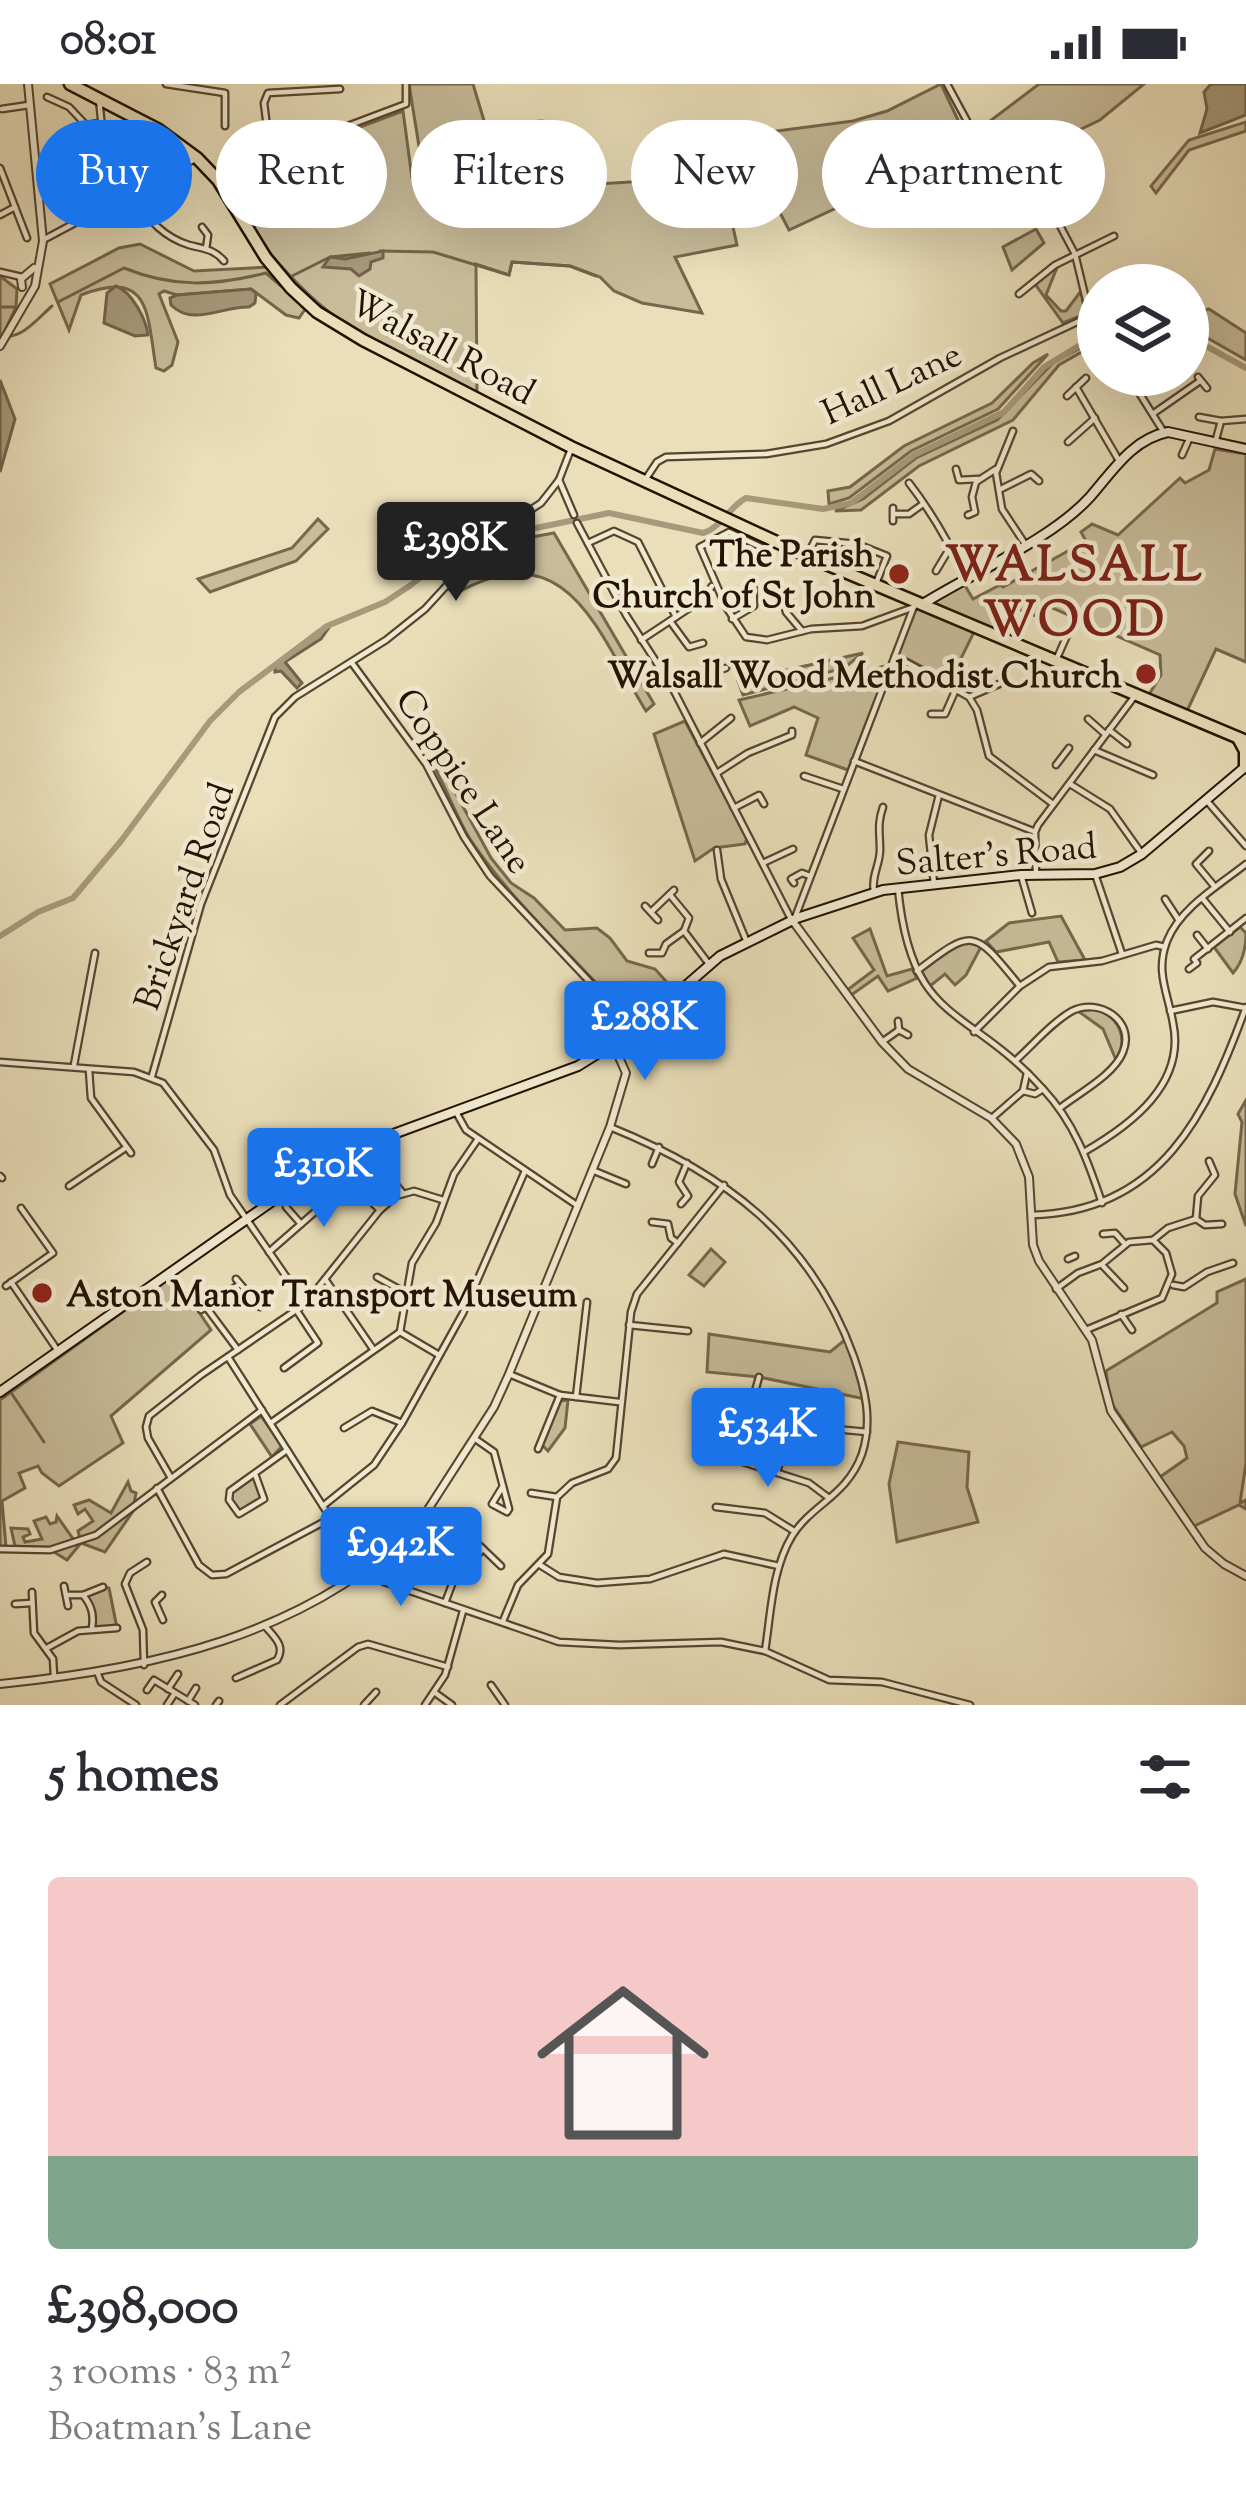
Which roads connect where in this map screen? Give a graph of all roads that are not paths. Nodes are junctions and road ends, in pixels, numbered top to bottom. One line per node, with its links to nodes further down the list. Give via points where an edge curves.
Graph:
1 (28, 84): 10 (street)
2 (70, 84): 9 (highway, Walsall Road)
3 (166, 84): 14 (street, via 225,93)
4 (406, 84): 6 (street, via 406,104 385,114 290,148 269,143 268,93)
5 (947, 84): 29 (street, via 974,134 1050,207)
6 (318, 87): 7 (street)
7 (341, 90)
8 (47, 97): 12 (street)
9 (99, 99): 13 (street); 15 (highway, Walsall Road)
10 (29, 105): 11 (street); 27 (street)
11 (1, 110)
12 (82, 120)
13 (99, 120)
14 (225, 120)
15 (197, 158): 16 (street); 18 (highway, Walsall Road)
16 (192, 161)
17 (0, 168): 19 (street)
18 (216, 181)
19 (14, 207): 20 (street); 25 (street)
20 (0, 215)
21 (202, 226): 28 (street)
22 (68, 228): 27 (street)
23 (161, 228): 28 (street)
24 (246, 228): 51 (highway, Walsall Road, via 317,312)
25 (24, 236)
26 (1114, 236): 29 (street)
27 (43, 241): 33 (street)
28 (206, 249): 30 (street)
29 (1075, 254): 31 (street); 34 (street)
30 (224, 261)
31 (1077, 264)
32 (0, 272): 33 (street)
33 (24, 281): 36 (street, via 25,298)
34 (1024, 293)
35 (1077, 322): 60 (street, Hall Lane, via 882,424 793,451 662,458)
36 (3, 341)
37 (1076, 387): 38 (street); 43 (street)
38 (1067, 396)
39 (1143, 396): 41 (street)
40 (1173, 396): 41 (street)
41 (1154, 412): 47 (street)
42 (1199, 417): 45 (street)
43 (1095, 418): 49 (street); 54 (street)
44 (1246, 419): 45 (street)
45 (1221, 422): 50 (street)
46 (1013, 431): 56 (street)
47 (1164, 432): 48 (main road); 54 (main road)
48 (1190, 437): 50 (main road); 53 (street)
49 (1068, 442)
50 (1215, 443): 52 (main road)
51 (572, 447): 57 (street); 60 (highway, Walsall Road)
52 (1246, 449)
53 (1182, 455)
54 (1120, 461): 72 (main road, via 1078,508)
55 (956, 469): 58 (street, via 959,480)
56 (996, 469): 58 (street); 63 (street)
57 (559, 479): 71 (street); 90 (street, Brickyard Road, via 425,609)
58 (978, 479): 67 (street, via 976,512)
59 (1039, 481): 63 (street, via 1030,474)
60 (645, 482): 70 (highway, Walsall Road)
61 (909, 484): 64 (street)
62 (926, 484): 64 (street)
63 (1000, 489): 72 (street, via 1004,514)
64 (916, 493): 65 (street)
65 (923, 504): 66 (street); 73 (street, via 942,525)
66 (894, 514)
67 (968, 515)
68 (806, 538): 69 (street)
69 (815, 540): 74 (street); 79 (street, via 889,556)
70 (774, 542): 74 (highway, Walsall Road); 78 (street, via 767,550 734,533 701,544)
71 (589, 543): 82 (street, via 614,532 638,542); 86 (street)
72 (1025, 544): 76 (main road)
73 (949, 550): 75 (street); 76 (street)
74 (807, 556): 79 (highway, Walsall Road)
75 (936, 574)
76 (966, 579): 81 (main road)
77 (752, 583): 83 (street, via 754,605)
78 (714, 584): 82 (street); 83 (street)
79 (875, 585): 81 (highway, Walsall Road)
80 (784, 601): 84 (street)
81 (918, 604): 84 (street, via 862,626); 88 (street); 89 (highway, Walsall Road)
82 (674, 619): 86 (street); 87 (street, via 689,647)
83 (732, 619): 84 (street, via 759,640)
84 (802, 631)
85 (1069, 631): 89 (street)
86 (641, 640): 93 (street)
87 (703, 643)
88 (895, 656): 94 (street); 107 (street)
89 (1056, 660): 95 (highway, Walsall Road)
90 (352, 663): 161 (street, Coppice Lane, via 426,764 490,876); 172 (street, Brickyard Road, via 275,717 201,904)
91 (726, 668): 93 (street)
92 (999, 683): 96 (street)
93 (671, 686): 104 (street)
94 (956, 688): 96 (street); 97 (street, via 945,714)
95 (1136, 694): 101 (street); 103 (highway, Walsall Road)
96 (969, 697): 118 (street, via 989,756)
97 (931, 714)
98 (731, 718): 104 (street)
99 (1084, 728): 101 (street, via 1089,720)
100 (792, 730): 111 (street)
101 (1107, 732): 102 (street, via 1126,742); 106 (street)
102 (1130, 732)
103 (1242, 740): 109 (highway)
104 (700, 743): 111 (street)
105 (1069, 748): 108 (street)
106 (1094, 750): 110 (street); 113 (street)
107 (854, 761): 114 (street); 115 (street)
108 (1057, 763)
109 (1246, 766): 116 (main road, Salter's Road)
110 (1151, 772)
111 (717, 773): 120 (street)
112 (804, 777): 114 (street)
113 (1069, 783): 118 (street); 126 (street, via 1110,809)
114 (843, 789): 132 (street)
115 (939, 795): 121 (street); 134 (street, via 929,835)
116 (1207, 801): 122 (street); 126 (main road, Salter's Road)
117 (764, 804): 120 (street, via 759,796)
118 (1053, 804): 121 (street)
119 (883, 807): 137 (street)
120 (734, 808): 127 (street)
121 (1035, 832): 129 (street)
122 (1246, 846)
123 (794, 849): 127 (street)
124 (717, 850): 148 (street)
125 (1209, 851): 136 (street, via 1196,864)
126 (1142, 854): 130 (main road, Salter's Road)
127 (763, 863): 141 (street)
128 (1246, 864): 136 (street)
129 (1036, 874): 130 (main road, Salter's Road); 131 (main road, Salter's Road)
130 (1095, 874): 153 (street)
131 (1021, 875): 134 (main road, Salter's Road); 140 (street)
132 (810, 876): 133 (street, via 802,873); 141 (street)
133 (794, 884)
134 (934, 884): 135 (main road, Salter's Road)
135 (898, 888): 137 (main road, Salter's Road); 156 (street)
136 (1216, 888): 138 (street)
137 (874, 892): 141 (main road, Salter's Road)
138 (1203, 899): 142 (street); 146 (street)
139 (1167, 905): 142 (street)
140 (1032, 914)
141 (795, 919): 148 (main road, Salter's Road); 165 (street)
142 (1178, 919): 149 (street)
143 (658, 920): 145 (street, via 648,909 672,893 689,919)
144 (1244, 923): 146 (street)
145 (684, 931): 152 (street, via 664,956); 154 (street)
146 (1230, 932): 150 (street)
147 (1197, 935): 150 (street)
148 (746, 940): 154 (main road, Salter's Road)
149 (1165, 947): 153 (street); 159 (street, via 1161,979)
150 (1208, 949): 155 (street)
151 (95, 953): 169 (street)
152 (649, 953)
153 (1122, 955): 157 (street, via 1053,966)
154 (709, 964): 161 (main road, Salter's Road)
155 (1189, 968)
156 (917, 971): 157 (street, via 952,944 974,940); 163 (street, via 943,1009)
157 (1020, 986): 163 (street)
158 (1246, 1007): 159 (street, via 1214,1002); 195 (street, via 1181,1143 1153,1172)
159 (1170, 1011): 181 (street, via 1175,1044 1167,1079)
160 (898, 1021): 162 (street)
161 (634, 1030): 166 (main road, Salter's Road)
162 (899, 1030): 164 (street); 165 (street)
163 (974, 1032): 167 (street)
164 (908, 1035)
165 (883, 1042): 177 (street, via 914,1073)
166 (614, 1046): 176 (main road, Salter's Road); 178 (street, via 626,1073)
167 (1015, 1061): 171 (street); 175 (street, via 1077,1008 1109,1011 1125,1035 1122,1054)
168 (0, 1062): 169 (street)
169 (74, 1066): 170 (street)
170 (89, 1068): 172 (street); 191 (street, via 89,1094 129,1150)
171 (1027, 1073): 173 (street); 174 (street)
172 (152, 1076): 202 (street, via 214,1150)
173 (1043, 1089): 174 (street); 175 (street)
174 (1023, 1091): 177 (street)
175 (1059, 1109): 181 (street)
176 (456, 1112): 179 (street); 202 (main road, Salter's Road, via 344,1154)
177 (991, 1118): 201 (street, via 1025,1163)
178 (610, 1127): 180 (street); 187 (street)
179 (478, 1139): 186 (street); 193 (street)
180 (659, 1147): 183 (street); 184 (street)
181 (1084, 1152): 195 (street)
182 (1222, 1155): 203 (street, via 1210,1163 1214,1179 1198,1196)
183 (688, 1162): 190 (street); 196 (street)
184 (652, 1164)
185 (379, 1165): 192 (street)
186 (525, 1171): 197 (street); 235 (street)
187 (592, 1171): 188 (street); 197 (street)
188 (626, 1184)
189 (312, 1185): 194 (street)
190 (724, 1185): 209 (street); 253 (street, via 781,1234 825,1294 859,1372)
191 (70, 1186)
192 (402, 1192): 193 (street); 200 (street)
193 (443, 1200): 221 (street)
194 (327, 1201): 200 (street, via 350,1188); 206 (street)
195 (1102, 1203): 201 (street)
196 (681, 1204)
197 (578, 1206): 238 (street)
198 (286, 1207): 206 (street)
199 (21, 1208): 233 (street, via 52,1253 8,1284)
200 (380, 1210): 218 (street)
201 (1032, 1215): 220 (street, via 1033,1245)
202 (246, 1219): 211 (street); 233 (main road, Salter's Road)
203 (1196, 1219): 205 (street); 208 (street)
204 (652, 1222): 209 (street, via 668,1224)
205 (1223, 1223)
206 (301, 1224): 211 (street)
207 (1106, 1236): 210 (street, via 1115,1233)
208 (1153, 1240): 210 (street); 219 (street, via 1168,1258)
209 (678, 1244): 227 (street, via 637,1294)
210 (1125, 1244): 213 (street)
211 (269, 1252): 223 (street)
212 (1072, 1258): 216 (street)
213 (1102, 1264): 216 (street); 217 (street, via 1122,1285)
214 (1230, 1266): 219 (street, via 1184,1287)
215 (381, 1268): 221 (street, via 376,1278)
216 (1078, 1273): 220 (street)
217 (1128, 1278)
218 (325, 1280): 223 (street); 234 (street)
219 (1170, 1284): 226 (street, via 1157,1302)
220 (1056, 1288): 228 (street)
221 (406, 1293): 231 (street)
222 (587, 1302): 242 (street)
223 (305, 1304): 225 (street)
224 (256, 1305): 232 (street, via 238,1282 203,1309)
225 (297, 1311): 232 (street); 237 (street, via 318,1343)
226 (1121, 1314): 228 (street); 229 (street)
227 (629, 1324): 230 (street); 244 (street)
228 (1086, 1330): 276 (street, via 1111,1411 1205,1548)
229 (1133, 1330)
230 (688, 1331)
231 (400, 1332): 234 (street); 235 (street)
232 (238, 1350): 236 (street)
233 (58, 1351): 240 (main road, Salter's Road)
234 (374, 1351): 249 (street)
235 (439, 1355): 250 (street)
236 (228, 1358): 246 (street); 260 (street, via 148,1419 148,1438)
237 (284, 1368)
238 (509, 1374): 241 (street); 254 (street)
239 (759, 1377): 248 (street)
240 (0, 1392)
241 (560, 1395): 242 (street); 255 (street)
242 (576, 1397): 244 (street)
243 (799, 1397): 245 (street)
244 (622, 1402): 264 (street, via 612,1465)
245 (796, 1408): 252 (street); 253 (street, via 835,1429)
246 (262, 1410): 249 (street); 260 (street)
247 (732, 1412): 248 (street)
248 (748, 1417): 252 (street)
249 (270, 1423): 256 (street)
250 (402, 1423): 251 (street, via 368,1412); 266 (street, via 374,1465)
251 (344, 1428)
252 (789, 1432): 258 (street)
253 (868, 1432): 265 (street, via 856,1468)
254 (473, 1438): 261 (street, via 494,1452); 275 (street, via 418,1525)
255 (539, 1449)
256 (287, 1450): 259 (street); 266 (street)
257 (727, 1459): 258 (street)
258 (777, 1472): 265 (street)
259 (256, 1474): 259 (street, via 229,1495 239,1514 262,1504)
260 (171, 1478): 262 (street)
261 (503, 1486)
262 (158, 1488): 268 (street, via 212,1575); 270 (street, via 80,1543)
263 (531, 1493): 264 (street)
264 (557, 1497): 273 (street, via 552,1544)
265 (831, 1500): 269 (street)
266 (323, 1506): 268 (street)
267 (716, 1507): 269 (street, via 766,1513)
268 (331, 1518): 275 (street)
269 (794, 1531): 274 (street)
270 (0, 1549)
271 (147, 1562): 295 (street, via 125,1584 143,1630)
272 (501, 1565): 284 (street, via 480,1546)
273 (540, 1565): 274 (street, via 597,1583 650,1579 724,1554); 289 (street, via 518,1585)
274 (778, 1566): 294 (street)
275 (365, 1568): 284 (street); 290 (street)
276 (1246, 1576)
277 (64, 1586): 280 (street)
278 (103, 1587): 281 (street)
279 (32, 1592): 283 (street)
280 (68, 1595): 281 (street); 286 (street)
281 (83, 1595): 291 (street)
282 (162, 1595): 288 (street, via 155,1602)
283 (32, 1603): 285 (street); 293 (street, via 34,1633)
284 (445, 1603): 287 (street)
285 (15, 1604)
286 (68, 1606)
287 (463, 1609): 289 (street); 296 (street)
288 (163, 1620)
289 (503, 1622): 294 (street, via 559,1642 721,1642)
290 (265, 1626): 295 (street); 300 (street, via 281,1646 278,1660)
291 (92, 1628): 292 (street); 293 (street)
292 (117, 1628)
293 (46, 1648): 299 (street)
294 (765, 1651): 316 (street, via 829,1680 882,1682)
295 (144, 1665): 297 (street)
296 (448, 1666): 307 (street); 311 (street, via 368,1644)
297 (98, 1674): 299 (street); 309 (street)
298 (178, 1674): 305 (street)
299 (54, 1678): 301 (street)
300 (236, 1678)
301 (0, 1684)
302 (491, 1685): 315 (street)
303 (196, 1688): 308 (street)
304 (147, 1690): 305 (street, via 154,1680)
305 (172, 1691): 308 (street); 310 (street)
306 (376, 1692): 312 (street)
307 (434, 1692): 313 (street); 314 (street)
308 (191, 1703)
309 (136, 1705)
310 (167, 1705)
311 (280, 1705)
312 (364, 1705)
313 (425, 1705)
314 (452, 1705)
315 (505, 1705)
316 (970, 1705)

